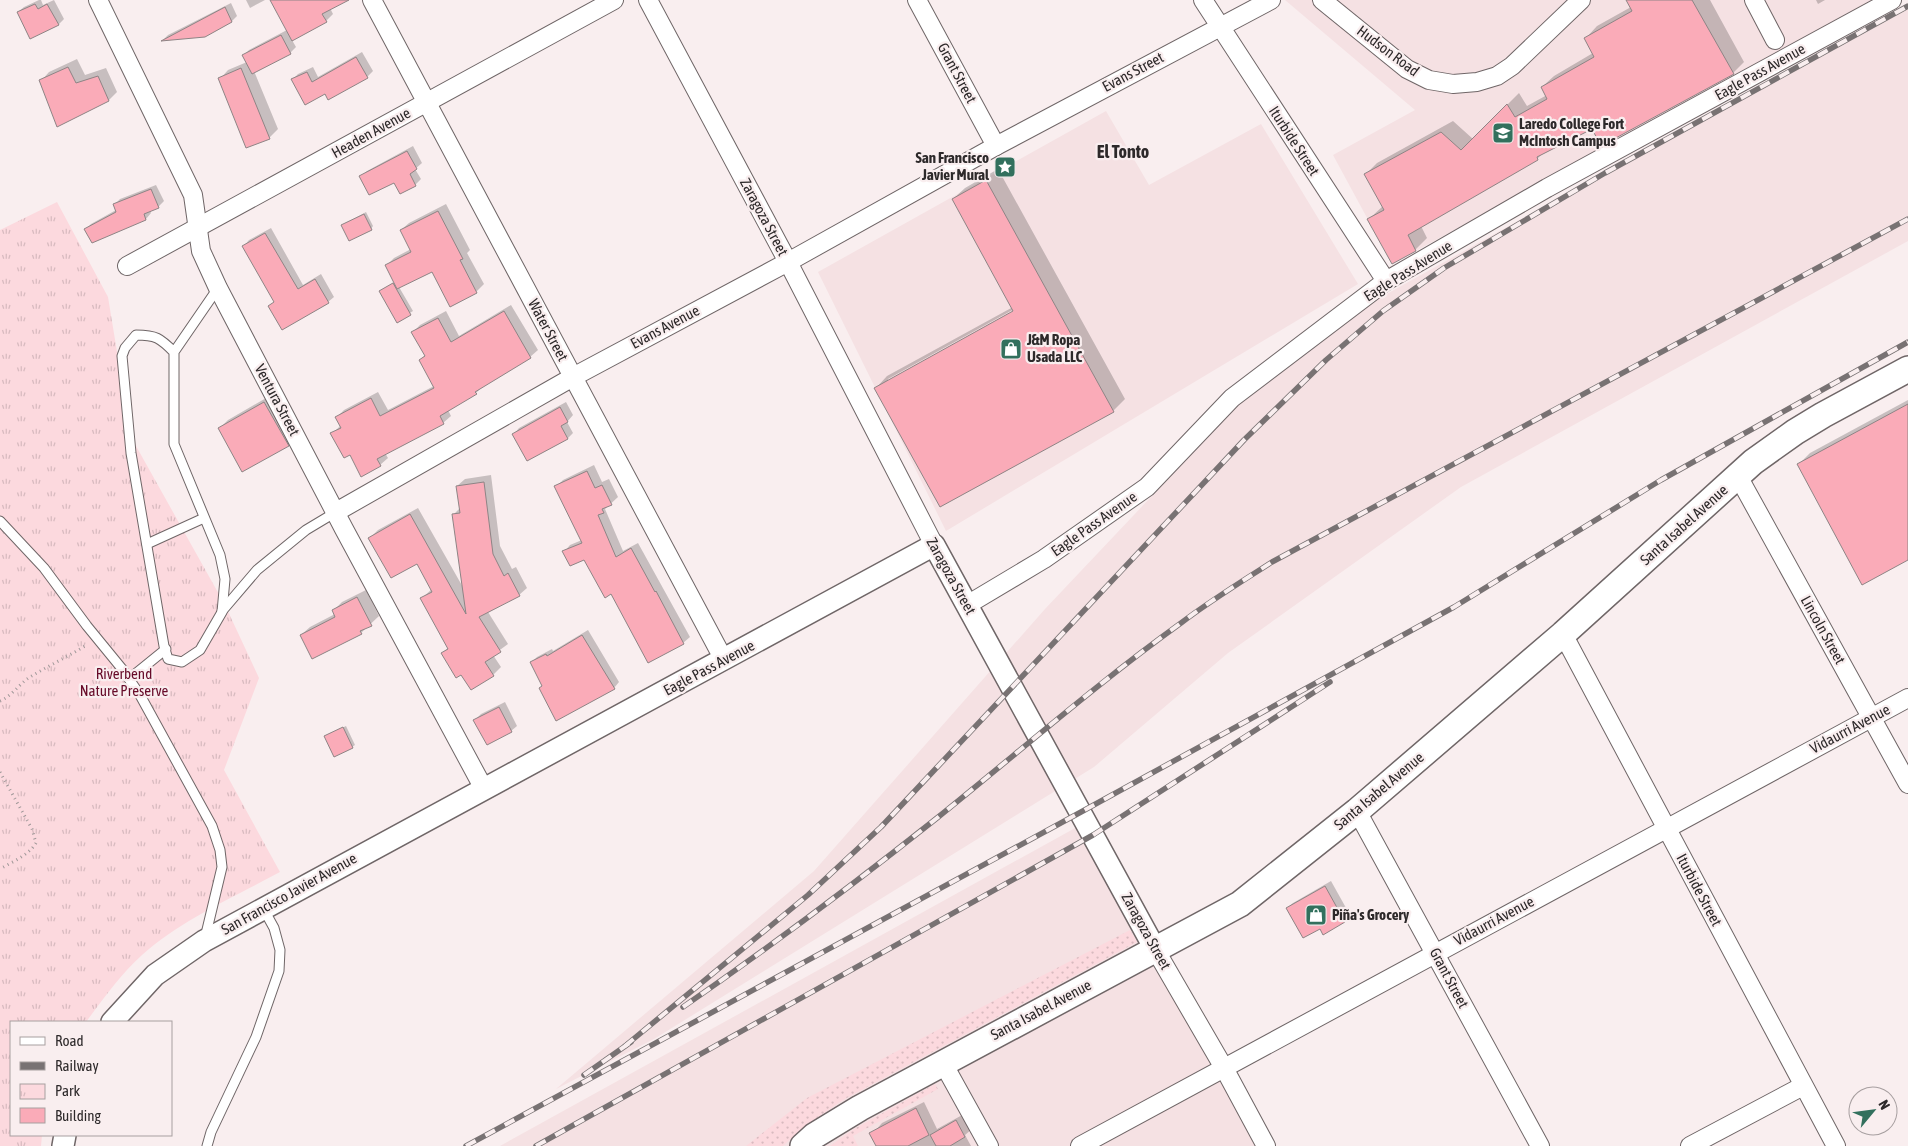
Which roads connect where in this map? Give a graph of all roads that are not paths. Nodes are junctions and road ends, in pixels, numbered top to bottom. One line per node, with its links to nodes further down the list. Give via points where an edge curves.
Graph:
1 (98, 0): 16 (street, Ventura Street, via 193,195)
2 (372, 0): 14 (street, Water Street)
3 (614, 0): 14 (street, Headen Avenue)
4 (648, 0): 17 (street, Zaragoza Street)
5 (918, 0): 15 (street, Grant Street)
6 (1203, 0): 12 (street, Iturbide Street)
7 (1271, 0): 12 (street, Evans Street)
8 (1322, 0): 9 (street, Hudson Road, via 1407,69 1428,80 1453,84 1497,76 1512,66)
9 (1581, 0)
10 (1754, 0): 13 (street)
11 (1892, 0): 19 (street, Eagle Pass Avenue, via 1547,188)
12 (1220, 26): 15 (street, Evans Street); 19 (street, Iturbide Street)
13 (1775, 40)
14 (426, 103): 16 (street, Headen Avenue); 23 (street, Water Street)
15 (996, 146): 17 (street, Evans Avenue)
16 (198, 229): 18 (street, Headen Avenue); 20 (street, Ventura Street, via 201,251)
17 (788, 262): 23 (street, Evans Avenue); 29 (street, Zaragoza Street)
18 (127, 266)
19 (1386, 281): 30 (street, Eagle Pass Avenue, via 1232,398 1147,486 1044,559)
20 (218, 288): 21 (lane); 25 (street, Ventura Street)
21 (174, 352): 26 (lane, via 174,444); 28 (lane, via 161,339 136,335 122,356 131,453)
22 (1908, 369): 24 (main road, Santa Isabel Avenue, via 1795,432)
23 (573, 376): 25 (street, Evans Avenue); 34 (street, Water Street)
24 (1738, 476): 32 (main road, Santa Isabel Avenue); 37 (street, Lincoln Street)
25 (336, 512): 31 (lane, via 306,530 257,570); 39 (street, Ventura Street)
26 (204, 518): 28 (lane); 31 (lane, via 220,555 224,579)
27 (0, 521): 35 (lane, via 44,568)
28 (147, 544): 33 (lane)
29 (934, 545): 30 (street, Zaragoza Street); 34 (street, Eagle Pass Avenue)
30 (967, 605): 44 (street, Zaragoza Street)
31 (222, 612): 33 (lane, via 200,650 182,662 168,659)
32 (1563, 634): 40 (main road, Santa Isabel Avenue); 41 (street, Iturbide Street)
33 (166, 650): 35 (lane)
34 (724, 660): 39 (street, Eagle Pass Avenue)
35 (130, 679): 43 (lane, via 217,838 222,867)
36 (1908, 698): 37 (street, Vidaurri Avenue)
37 (1872, 718): 38 (street, Lincoln Street); 41 (street, Vidaurri Avenue)
38 (1908, 784)
39 (484, 789): 42 (street, San Francisco Javier Avenue)
40 (1357, 811): 44 (main road, Santa Isabel Avenue, via 1240,904); 45 (street, Grant Street)
41 (1667, 828): 45 (street, Vidaurri Avenue); 49 (street, Iturbide Street)
42 (263, 908): 43 (street, San Francisco Javier Avenue); 50 (lane, via 274,928 280,950 279,971 256,1037)
43 (204, 941): 46 (street, San Francisco Javier Avenue, via 155,976)
44 (1155, 949): 47 (main road, Santa Isabel Avenue); 48 (street, Zaragoza Street)
45 (1436, 953): 48 (street, Vidaurri Avenue); 55 (street, Grant Street)
46 (113, 1021)
47 (943, 1063): 51 (main road, Santa Isabel Avenue, via 860,1108); 52 (street)
48 (1224, 1068): 53 (street, Vidaurri Avenue); 54 (street, Zaragoza Street)
49 (1803, 1086): 56 (street); 57 (street, Iturbide Street)
50 (206, 1146)
51 (803, 1146)
52 (989, 1146)
53 (1080, 1146)
54 (1266, 1146)
55 (1540, 1146)
56 (1690, 1146)
57 (1836, 1146)

